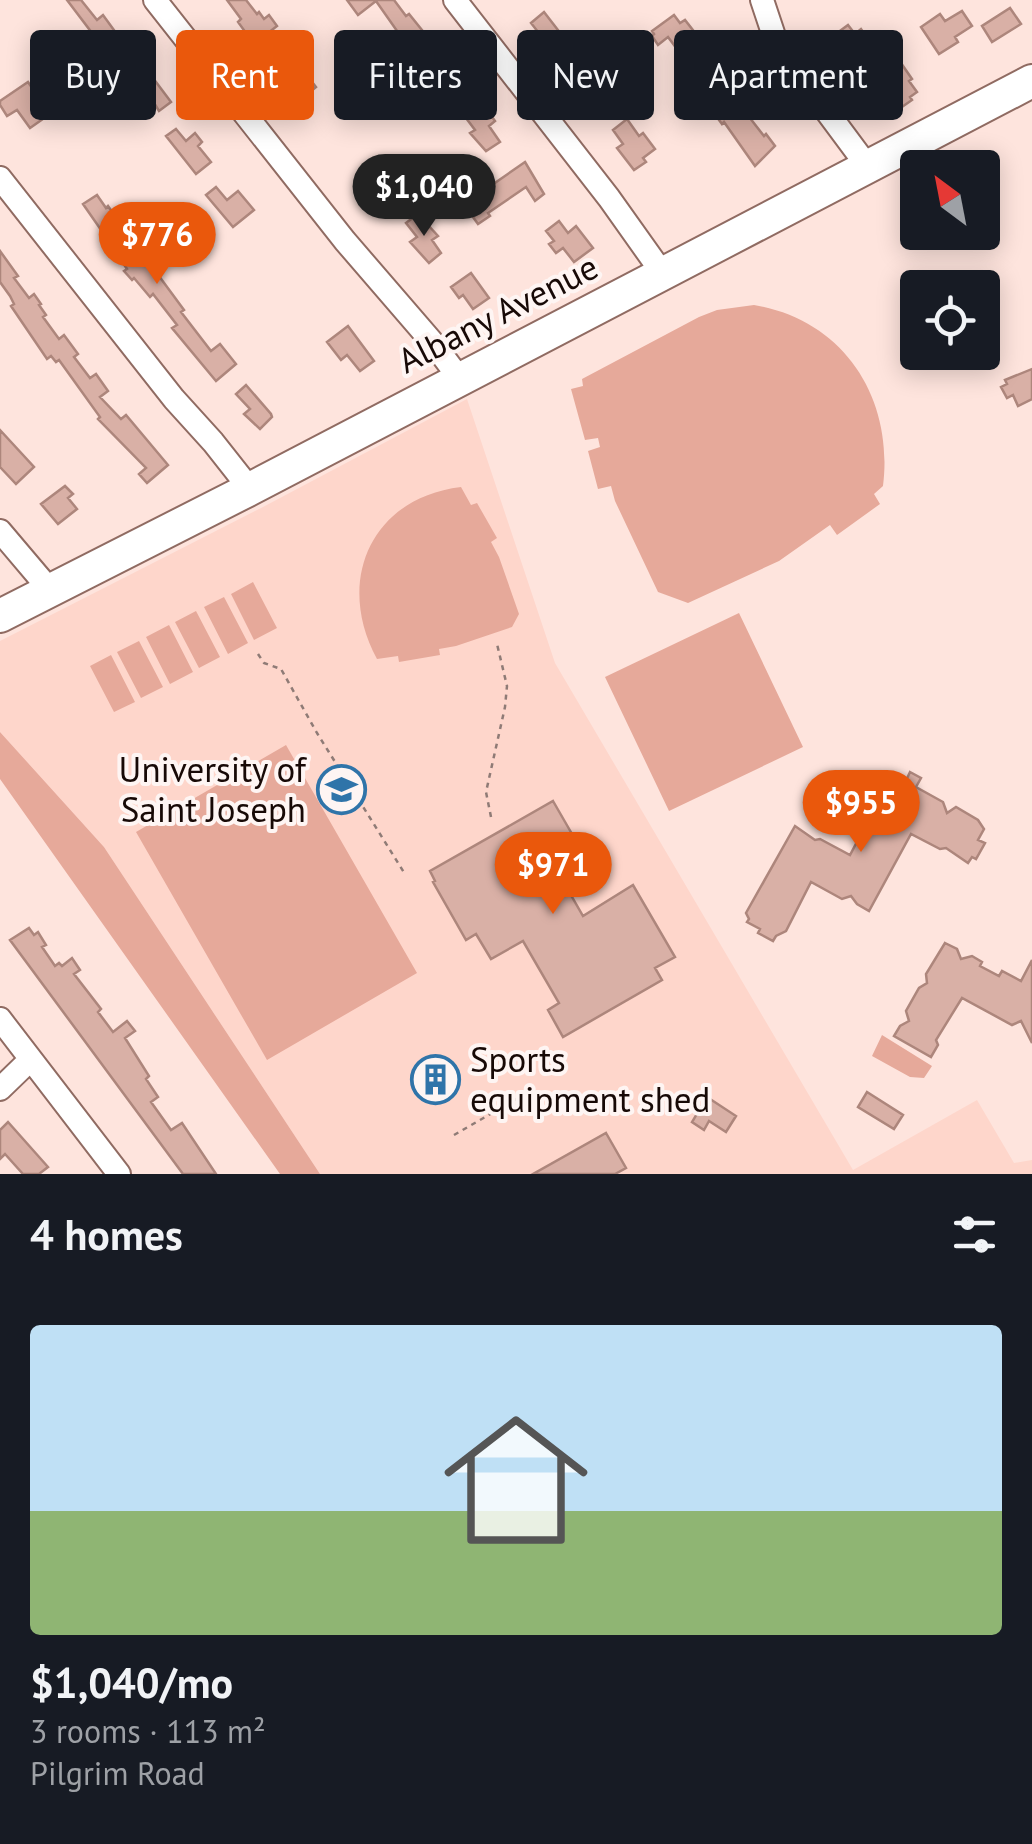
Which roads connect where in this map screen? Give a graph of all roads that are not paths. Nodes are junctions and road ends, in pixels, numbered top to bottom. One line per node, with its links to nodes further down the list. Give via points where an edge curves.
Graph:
1 (156, 0): 8 (street)
2 (455, 0): 7 (street)
3 (762, 0): 5 (street, via 787,58)
4 (1032, 80): 5 (highway, Albany Avenue)
5 (868, 167): 7 (highway, Albany Avenue)
6 (0, 178): 9 (street)
7 (663, 274): 8 (highway, Albany Avenue)
8 (460, 379): 9 (highway, Albany Avenue)
9 (250, 489): 11 (highway, Albany Avenue)
10 (0, 531): 11 (street)
11 (50, 590): 12 (highway, Albany Avenue)
12 (0, 616)
13 (0, 1020): 14 (street)
14 (30, 1060): 15 (street); 16 (street)
15 (0, 1089)
16 (120, 1174)

